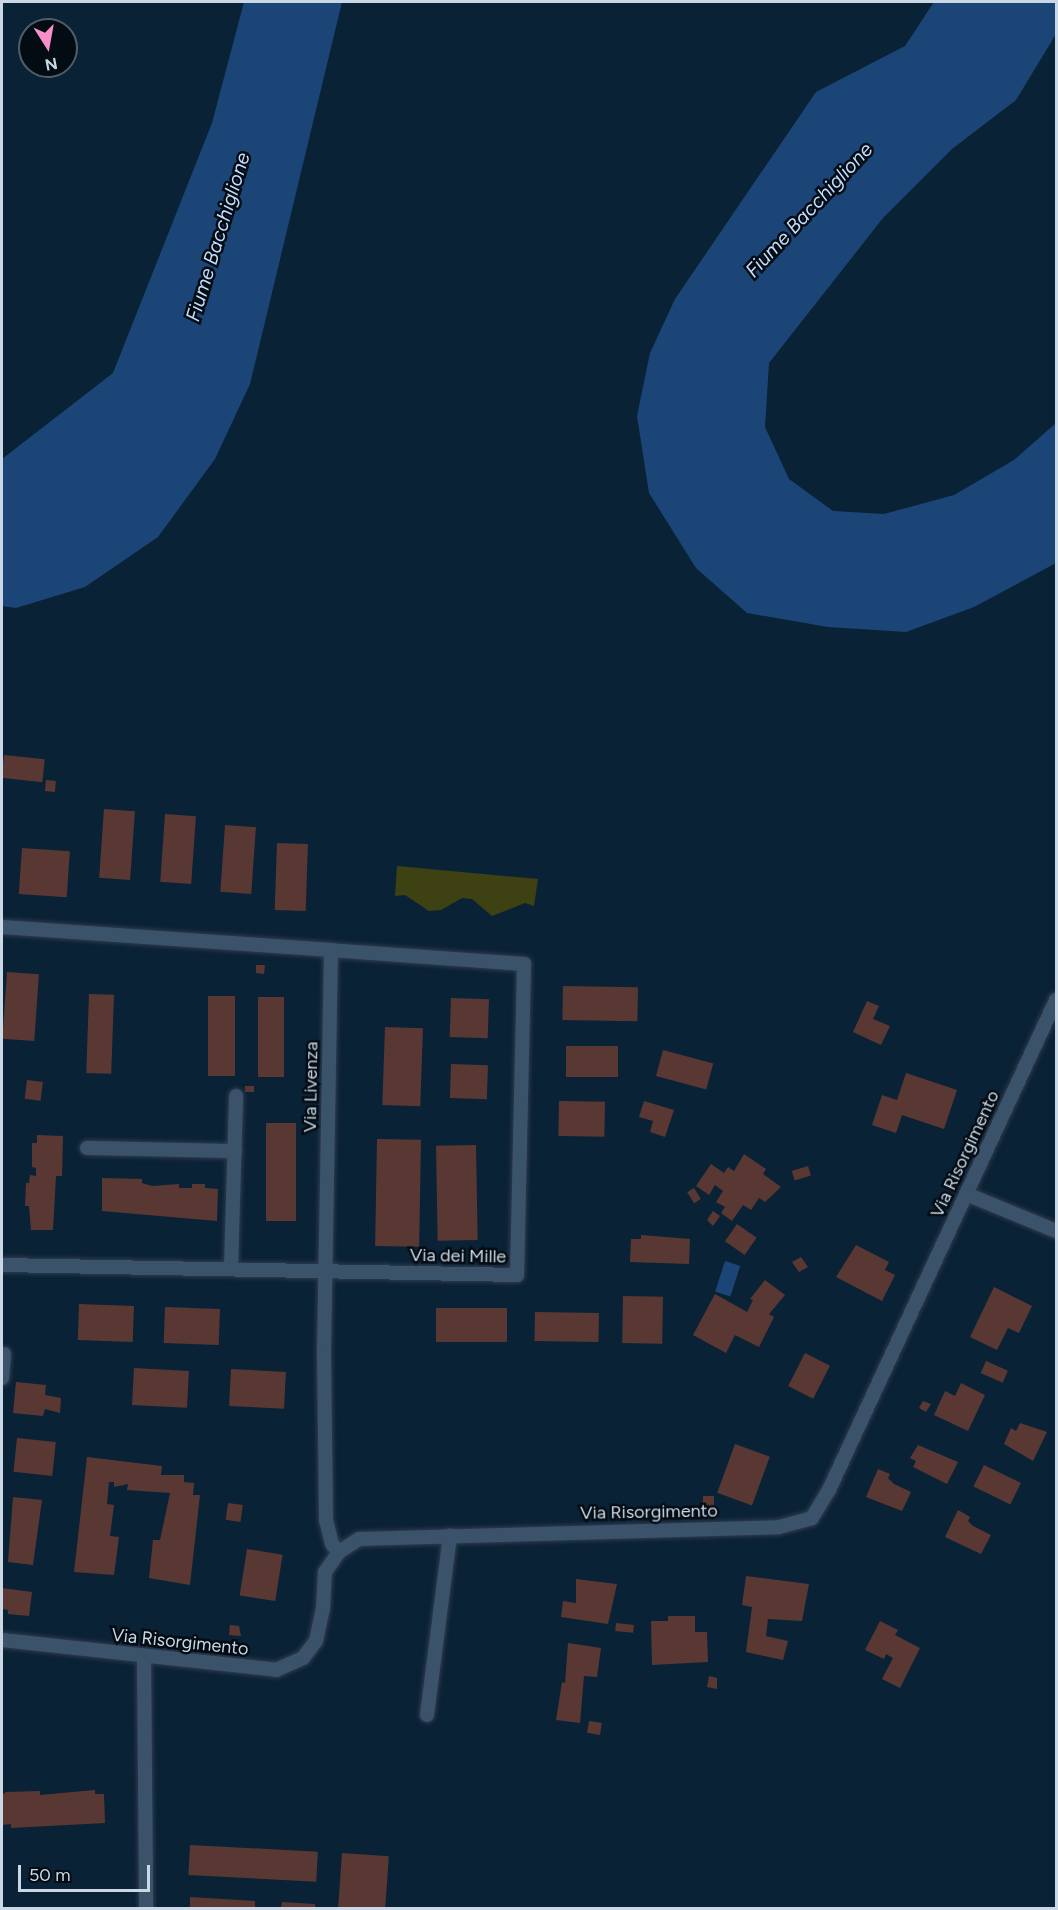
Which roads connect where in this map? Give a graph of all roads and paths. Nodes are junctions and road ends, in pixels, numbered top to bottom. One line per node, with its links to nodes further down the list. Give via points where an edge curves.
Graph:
1 (2, 927): 2 (street)
2 (331, 950): 11 (street, Via Livenza); 11 (street, Via dei Mille, via 524,964 517,1275)
3 (1056, 1000): 7 (street, Via Risorgimento)
4 (236, 1096): 6 (street)
5 (87, 1148): 6 (street)
6 (235, 1151): 10 (street)
7 (966, 1194): 8 (street); 14 (street, Via Risorgimento, via 829,1490 812,1518 779,1527)
8 (1056, 1231)
9 (2, 1265): 10 (street, Via dei Mille)
10 (231, 1268): 11 (street, Via dei Mille)
11 (326, 1270): 15 (street, Via Livenza, via 326,1520 332,1544)
12 (4, 1354): 13 (street)
13 (2, 1378)
14 (450, 1535): 15 (street, Via Risorgimento, via 359,1539); 18 (street)
15 (339, 1552): 17 (street, Via Risorgimento, via 325,1572 321,1626 316,1641 303,1658 276,1670)
16 (2, 1640): 17 (street, Via Risorgimento)
17 (144, 1657): 19 (street)
18 (427, 1715)
19 (146, 1908)

